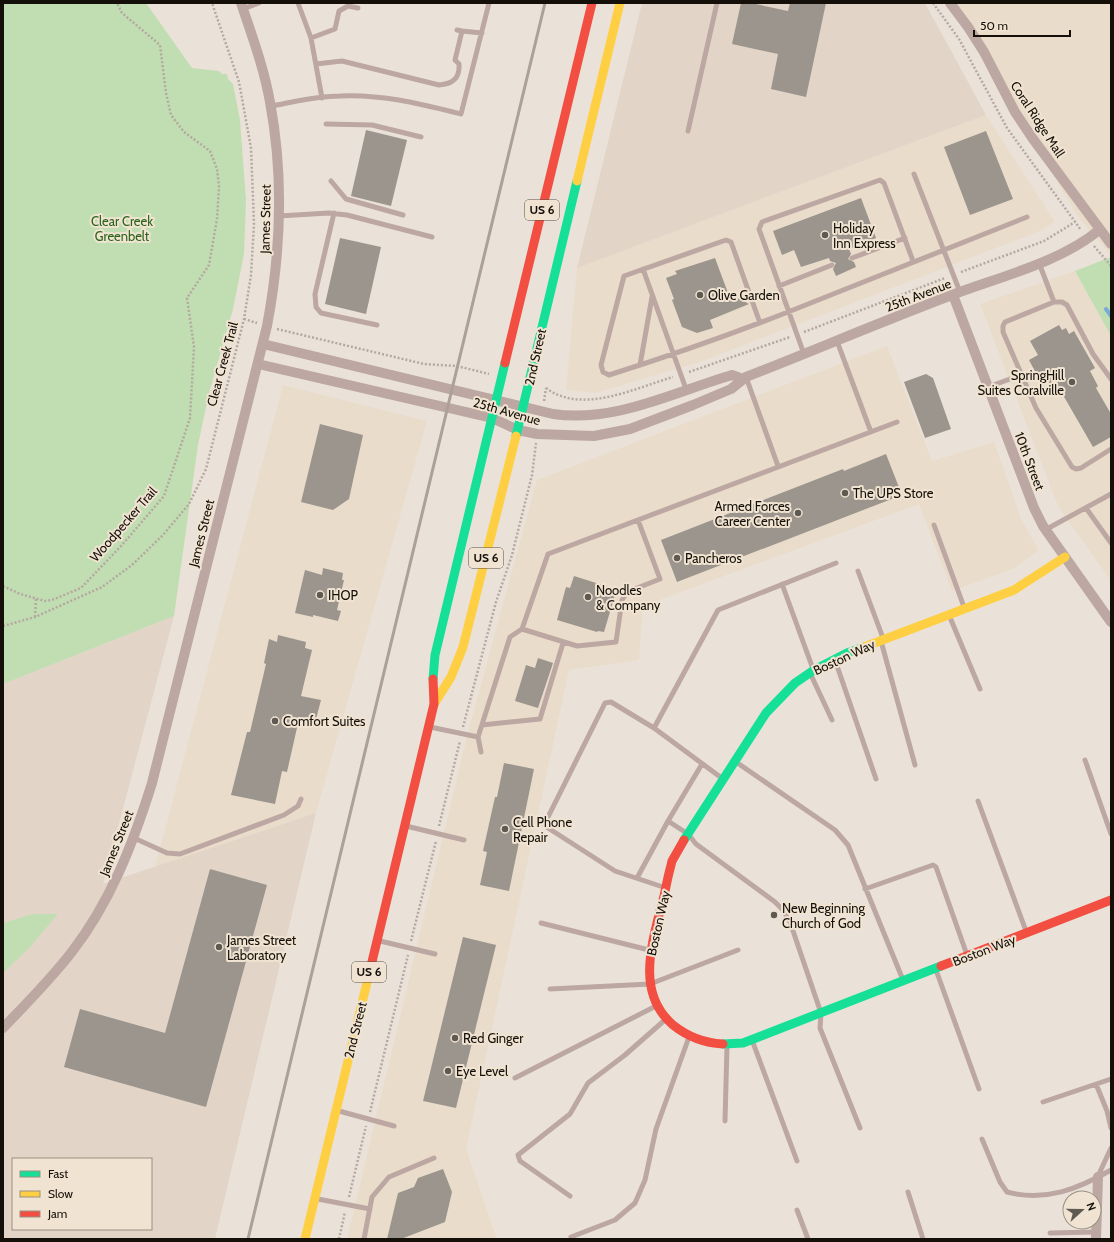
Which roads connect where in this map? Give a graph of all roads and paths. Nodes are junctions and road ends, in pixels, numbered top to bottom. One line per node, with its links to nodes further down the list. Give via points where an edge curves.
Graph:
1 (117, 3): 76 (path, Woodpecker Trail, via 122,14 160,45 171,115 184,132 210,151 219,187 218,219 209,265 187,298 194,347 190,418 164,496 81,588 52,600)
2 (212, 3): 79 (path, Clear Creek Trail, via 239,82 251,148 254,224 251,275 244,319 206,469 189,504 163,535 132,565 102,588)
3 (259, 3): 10 (lane)
4 (298, 3): 13 (lane)
5 (489, 3): 12 (lane)
6 (592, 3): 55 (main road, 2nd Street / US 6)
7 (620, 3): 56 (main road, 2nd Street / US 6)
8 (717, 3): 18 (lane)
9 (950, 3): 26 (street, Coral Ridge Mall, via 984,52 1033,139)
10 (242, 6): 16 (street, James Street, via 257,49)
11 (358, 8): 13 (lane, via 348,6 340,11 335,29)
12 (482, 32): 14 (lane, via 459,30 454,60 459,64 459,72 455,80 447,84 439,85 342,61); 15 (lane, via 461,114 414,102 378,97)
13 (311, 38): 14 (lane)
14 (316, 64): 15 (lane)
15 (322, 98): 16 (lane)
16 (271, 106): 24 (street, James Street, via 278,164)
17 (326, 124): 19 (lane, via 372,125)
18 (688, 131)
19 (421, 137)
20 (914, 174): 30 (lane)
21 (331, 181): 23 (lane, via 346,199)
22 (334, 213): 24 (lane); 27 (lane); 42 (lane, via 315,294 316,306 320,313)
23 (402, 215)
24 (279, 216): 44 (street, James Street, via 276,278)
25 (1027, 217): 30 (lane)
26 (1099, 230): 29 (street, Coral Ridge Mall); 33 (street, 25th Avenue, via 1070,250)
27 (432, 237)
28 (904, 238): 31 (lane); 32 (lane); 36 (lane, via 884,183 880,180 762,222 759,229)
29 (1111, 244)
30 (943, 249): 32 (lane); 37 (lane)
31 (852, 258)
32 (913, 261): 40 (lane)
33 (1039, 263): 37 (street, 25th Avenue); 39 (lane)
34 (832, 265): 36 (lane)
35 (643, 269): 38 (lane); 41 (lane, via 729,240); 48 (lane, via 624,276 602,365 603,372 609,375)
36 (779, 286): 40 (lane)
37 (957, 294): 43 (street, 25th Avenue); 53 (street, 10th Street)
38 (652, 296): 46 (lane); 48 (lane)
39 (1054, 302): 49 (lane, via 1005,322 1003,326 1003,332); 51 (lane, via 1067,305)
40 (788, 312): 41 (lane); 45 (lane)
41 (760, 322): 46 (lane)
42 (376, 325)
43 (837, 341): 45 (street, 25th Avenue); 61 (lane)
44 (263, 344): 47 (street, James Street); 55 (street, 25th Avenue)
45 (804, 354): 50 (street, 25th Avenue)
46 (673, 355): 48 (lane); 54 (lane)
47 (258, 364): 58 (street, 25th Avenue); 109 (street, James Street, via 152,783)
48 (640, 365)
49 (1021, 375): 53 (lane); 63 (lane, via 1036,408 1072,467 1081,468)
50 (744, 378): 54 (street, 25th Avenue, via 732,375); 62 (street, 25th Avenue, via 731,389 630,429 594,436); 64 (lane)
51 (1111, 379)
52 (546, 388): 57 (path)
53 (988, 388): 69 (street, 10th Street, via 1034,508)
54 (686, 389): 57 (street, 25th Avenue, via 643,404 597,415 569,416)
55 (496, 400): 56 (street, 25th Avenue); 58 (main road, 2nd Street / US 6)
56 (524, 407): 57 (street, 25th Avenue); 60 (main road, 2nd Street / US 6)
57 (542, 411)
58 (492, 418): 60 (street, 25th Avenue); 88 (main road, 2nd Street / US 6, via 435,656)
59 (897, 422): 61 (lane)
60 (518, 430): 62 (street, 25th Avenue); 88 (main road, 2nd Street / US 6, via 463,647 450,679)
61 (871, 432): 64 (lane)
62 (538, 434): 93 (path, via 532,476 512,555 496,602)
63 (1111, 450)
64 (778, 466): 67 (lane)
65 (1111, 494): 66 (lane)
66 (1086, 508): 69 (lane); 70 (lane)
67 (638, 520): 82 (lane, via 548,554); 84 (lane, via 660,579 627,592 622,600 616,642 577,646)
68 (934, 525): 77 (lane)
69 (1045, 530): 71 (street, 10th Street)
70 (1111, 543)
71 (1065, 557): 77 (main road, Boston Way, via 1014,590); 80 (street, 10th Street)
72 (836, 563): 74 (lane)
73 (858, 572): 83 (lane)
74 (782, 584): 86 (lane); 92 (lane, via 718,610)
75 (3, 586): 76 (path, Woodpecker Trail)
76 (36, 599): 79 (path)
77 (964, 609): 78 (main road, Boston Way)
78 (949, 614): 83 (main road, Boston Way); 87 (lane)
79 (35, 617): 81 (path, Clear Creek Trail)
80 (1111, 621)
81 (3, 626)
82 (522, 629): 84 (lane); 90 (lane, via 510,637)
83 (882, 640): 85 (main road, Boston Way); 99 (lane)
84 (563, 643): 90 (lane, via 540,719)
85 (835, 659): 86 (main road, Boston Way); 101 (lane)
86 (812, 671): 89 (lane); 97 (main road, Boston Way, via 790,688 766,713)
87 (980, 689)
88 (434, 704): 91 (main road, 2nd Street / US 6)
89 (832, 720)
90 (482, 725): 94 (lane)
91 (429, 726): 93 (lane); 105 (main road, 2nd Street / US 6)
92 (654, 728): 98 (lane); 111 (lane, via 611,702 605,703 545,823 547,828 615,871)
93 (462, 733): 94 (lane); 106 (path)
94 (478, 737): 95 (lane)
95 (481, 752)
96 (1085, 760): 108 (lane)
97 (735, 761): 100 (main road, Boston Way); 113 (lane, via 836,830 848,845)
98 (702, 764): 100 (lane); 104 (lane)
99 (915, 765)
100 (723, 779): 107 (main road, Boston Way)
101 (876, 779)
102 (301, 799): 109 (lane, via 298,806 284,815 180,854 167,853)
103 (978, 801): 116 (lane)
104 (668, 821): 107 (lane); 111 (lane)
105 (405, 825): 106 (lane); 117 (main road, 2nd Street / US 6)
106 (438, 834): 110 (lane); 118 (path)
107 (688, 834): 112 (main road, Boston Way, via 672,862); 128 (lane, via 696,844 783,910 795,934)
108 (1111, 834)
109 (134, 838): 130 (street, James Street, via 120,872 71,952)
110 (464, 840)
111 (637, 878): 112 (lane)
112 (666, 888): 119 (main road, Boston Way)
113 (866, 889): 122 (lane, via 933,865); 124 (lane)
114 (1111, 900): 116 (main road, Boston Way)
115 (541, 923): 119 (lane)
116 (1027, 933): 122 (main road, Boston Way)
117 (377, 940): 118 (lane); 139 (main road, 2nd Street / US 6)
118 (409, 948): 121 (lane); 140 (path)
119 (651, 950): 125 (main road, Boston Way, via 648,960)
120 (738, 950): 125 (lane)
121 (435, 954)
122 (968, 956): 123 (main road, Boston Way)
123 (935, 969): 124 (main road, Boston Way); 137 (lane)
124 (903, 981): 128 (main road, Boston Way)
125 (650, 984): 126 (lane); 127 (main road, Boston Way)
126 (550, 989)
127 (657, 1005): 129 (main road, Boston Way); 134 (lane)
128 (821, 1013): 132 (main road, Boston Way); 143 (lane, via 820,1028)
129 (666, 1018): 131 (main road, Boston Way, via 678,1030); 152 (lane, via 625,1056 588,1083 570,1114 518,1155 520,1161)
130 (3, 1028)
131 (689, 1036): 133 (main road, Boston Way, via 711,1044); 159 (lane, via 656,1129 645,1180 635,1203 615,1220)
132 (752, 1039): 133 (main road, Boston Way); 148 (lane)
133 (727, 1045): 141 (lane)
134 (515, 1078)
135 (1111, 1079): 136 (lane)
136 (1096, 1084): 138 (lane); 144 (lane)
137 (979, 1089)
138 (1042, 1102)
139 (336, 1110): 140 (lane); 153 (main road, 2nd Street / US 6)
140 (368, 1120): 142 (lane); 154 (path)
141 (725, 1121)
142 (394, 1126)
143 (860, 1128)
144 (1111, 1128)
145 (982, 1139): 150 (lane, via 1000,1182 1007,1192 1047,1195 1070,1191)
146 (1111, 1148): 150 (lane)
147 (434, 1158): 155 (lane, via 389,1177 372,1197)
148 (797, 1161)
149 (1111, 1170): 150 (lane)
150 (1098, 1177): 158 (street)
151 (908, 1192): 164 (lane)
152 (570, 1196)
153 (315, 1198): 154 (lane); 160 (main road, 2nd Street / US 6)
154 (347, 1205): 155 (lane); 161 (path)
155 (370, 1209): 162 (lane)
156 (797, 1210): 163 (lane)
157 (1050, 1232): 158 (lane)
158 (1096, 1235)
159 (571, 1237)
160 (305, 1239)
161 (339, 1239)
162 (364, 1239)
163 (808, 1239)
164 (923, 1239)

